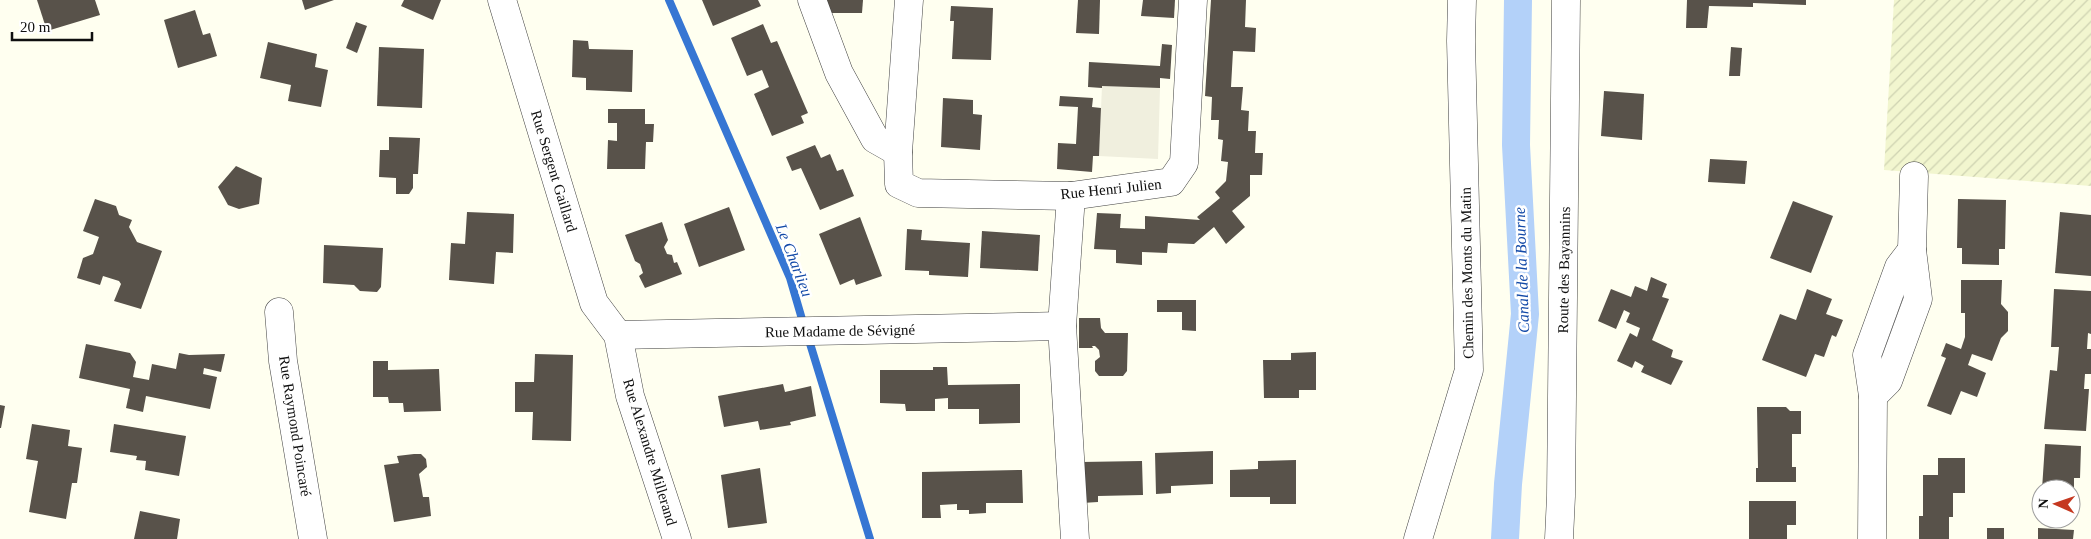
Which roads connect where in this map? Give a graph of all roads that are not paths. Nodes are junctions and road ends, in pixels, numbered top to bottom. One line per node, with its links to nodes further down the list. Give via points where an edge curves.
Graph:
1 (502, 0): 12 (street, Rue Sergent Gaillard, via 594,302)
2 (812, 0): 7 (street, via 839,72 875,139)
3 (909, 0): 7 (street)
4 (1193, 0): 9 (street, Rue Henri Julien, via 1184,164 1171,182)
5 (1462, 0): 16 (street, Chemin des Monts du Matin, via 1469,370)
6 (1566, 0): 17 (street, Route des Bayannins)
7 (898, 152): 9 (street, Rue Henri Julien, via 899,184 918,193)
8 (1914, 176): 18 (street, via 1912,250 1918,299 1888,381 1873,396)
9 (1071, 196): 11 (street)
10 (279, 312): 13 (street, Rue Raymond Poincaré, via 283,361)
11 (1062, 326): 12 (street, Rue Madame de Sévigné); 15 (street)
12 (618, 335): 14 (street, Rue Alexandre Millerand, via 630,396)
13 (313, 539)
14 (677, 539)
15 (1075, 539)
16 (1418, 539)
17 (1559, 539)
18 (1872, 539)

